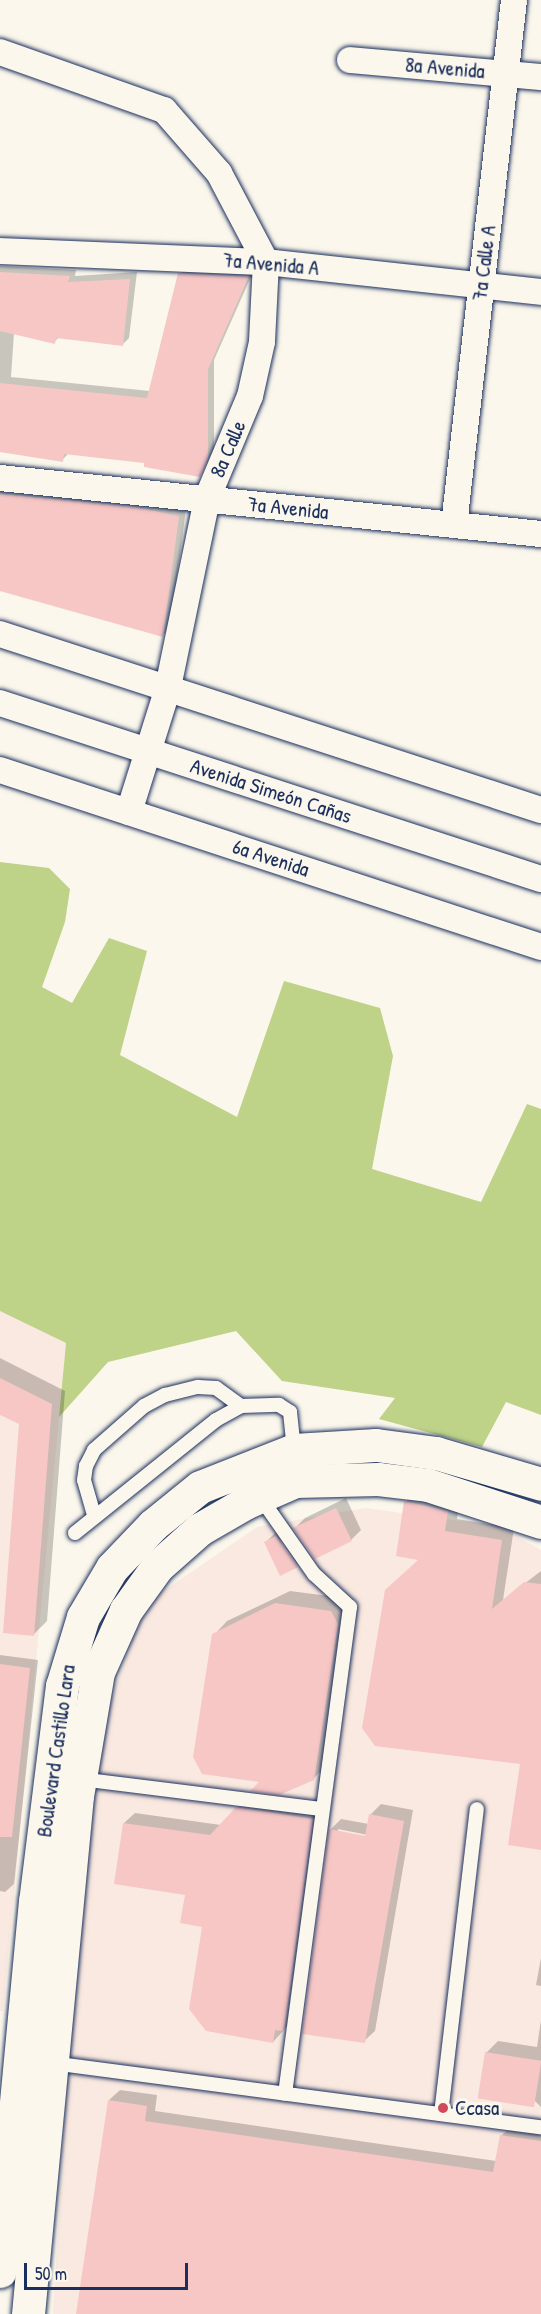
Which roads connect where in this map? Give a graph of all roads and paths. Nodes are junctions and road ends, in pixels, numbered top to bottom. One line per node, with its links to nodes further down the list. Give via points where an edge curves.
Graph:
1 (514, 0): 4 (street, 7a Calle A)
2 (0, 52): 7 (street, via 164,110 219,173)
3 (350, 60): 4 (street, 8a Avenida)
4 (506, 74): 5 (street, 8a Avenida); 8 (street, 7a Calle A)
5 (541, 77)
6 (0, 251): 7 (street, 7a Avenida A)
7 (266, 262): 8 (street, 7a Avenida A); 11 (street, 8a Calle, via 262,342 250,396)
8 (481, 286): 9 (street, 7a Avenida A); 12 (street, 7a Calle A)
9 (541, 292)
10 (0, 478): 11 (street, 7a Avenida)
11 (207, 499): 12 (street, 7a Avenida); 15 (street, 8a Calle)
12 (453, 525): 13 (street, 7a Avenida)
13 (541, 534)
14 (0, 634): 15 (street)
15 (168, 688): 17 (street, 8a Calle); 19 (street)
16 (0, 703): 17 (street, Avenida Simeón Cañas)
17 (148, 751): 20 (street, 8a Calle); 21 (street, Avenida Simeón Cañas)
18 (0, 770): 20 (street, 6a Avenida)
19 (541, 810)
20 (129, 812): 22 (street, 6a Avenida)
21 (541, 879)
22 (541, 947)
23 (241, 1406): 25 (lane, via 279,1405 290,1412); 29 (lane, via 216,1420); 29 (lane, via 216,1388 198,1387 165,1395 131,1416 94,1450 86,1466 84,1480)
24 (331, 1446): 25 (street, Boulevard Castillo Lara); 26 (street); 27 (street, Boulevard Castillo Lara, via 376,1445 436,1452)
25 (294, 1450): 32 (street, Boulevard Castillo Lara, via 200,1487 153,1525 112,1568 83,1617)
26 (333, 1479): 28 (street, Boulevard Castillo Lara, via 295,1482); 30 (street, Boulevard Castillo Lara, via 428,1485)
27 (541, 1484)
28 (260, 1497): 33 (street, Boulevard Castillo Lara, via 200,1529 157,1567 116,1628); 35 (lane, via 314,1574 350,1607)
29 (94, 1515): 31 (lane)
30 (541, 1522)
31 (75, 1533)
32 (67, 1663): 33 (street); 34 (street, Boulevard Castillo Lara)
33 (98, 1672): 34 (street, Boulevard Castillo Lara)
34 (68, 1789): 35 (lane); 37 (street, Boulevard Castillo Lara)
35 (322, 1809): 38 (lane)
36 (477, 1809): 39 (lane)
37 (27, 2059): 38 (lane); 41 (street, Boulevard Castillo Lara)
38 (285, 2094): 39 (lane)
39 (441, 2115): 40 (lane)
40 (541, 2127)
41 (12, 2258): 42 (street, Boulevard Castillo Lara)
42 (28, 2314)

